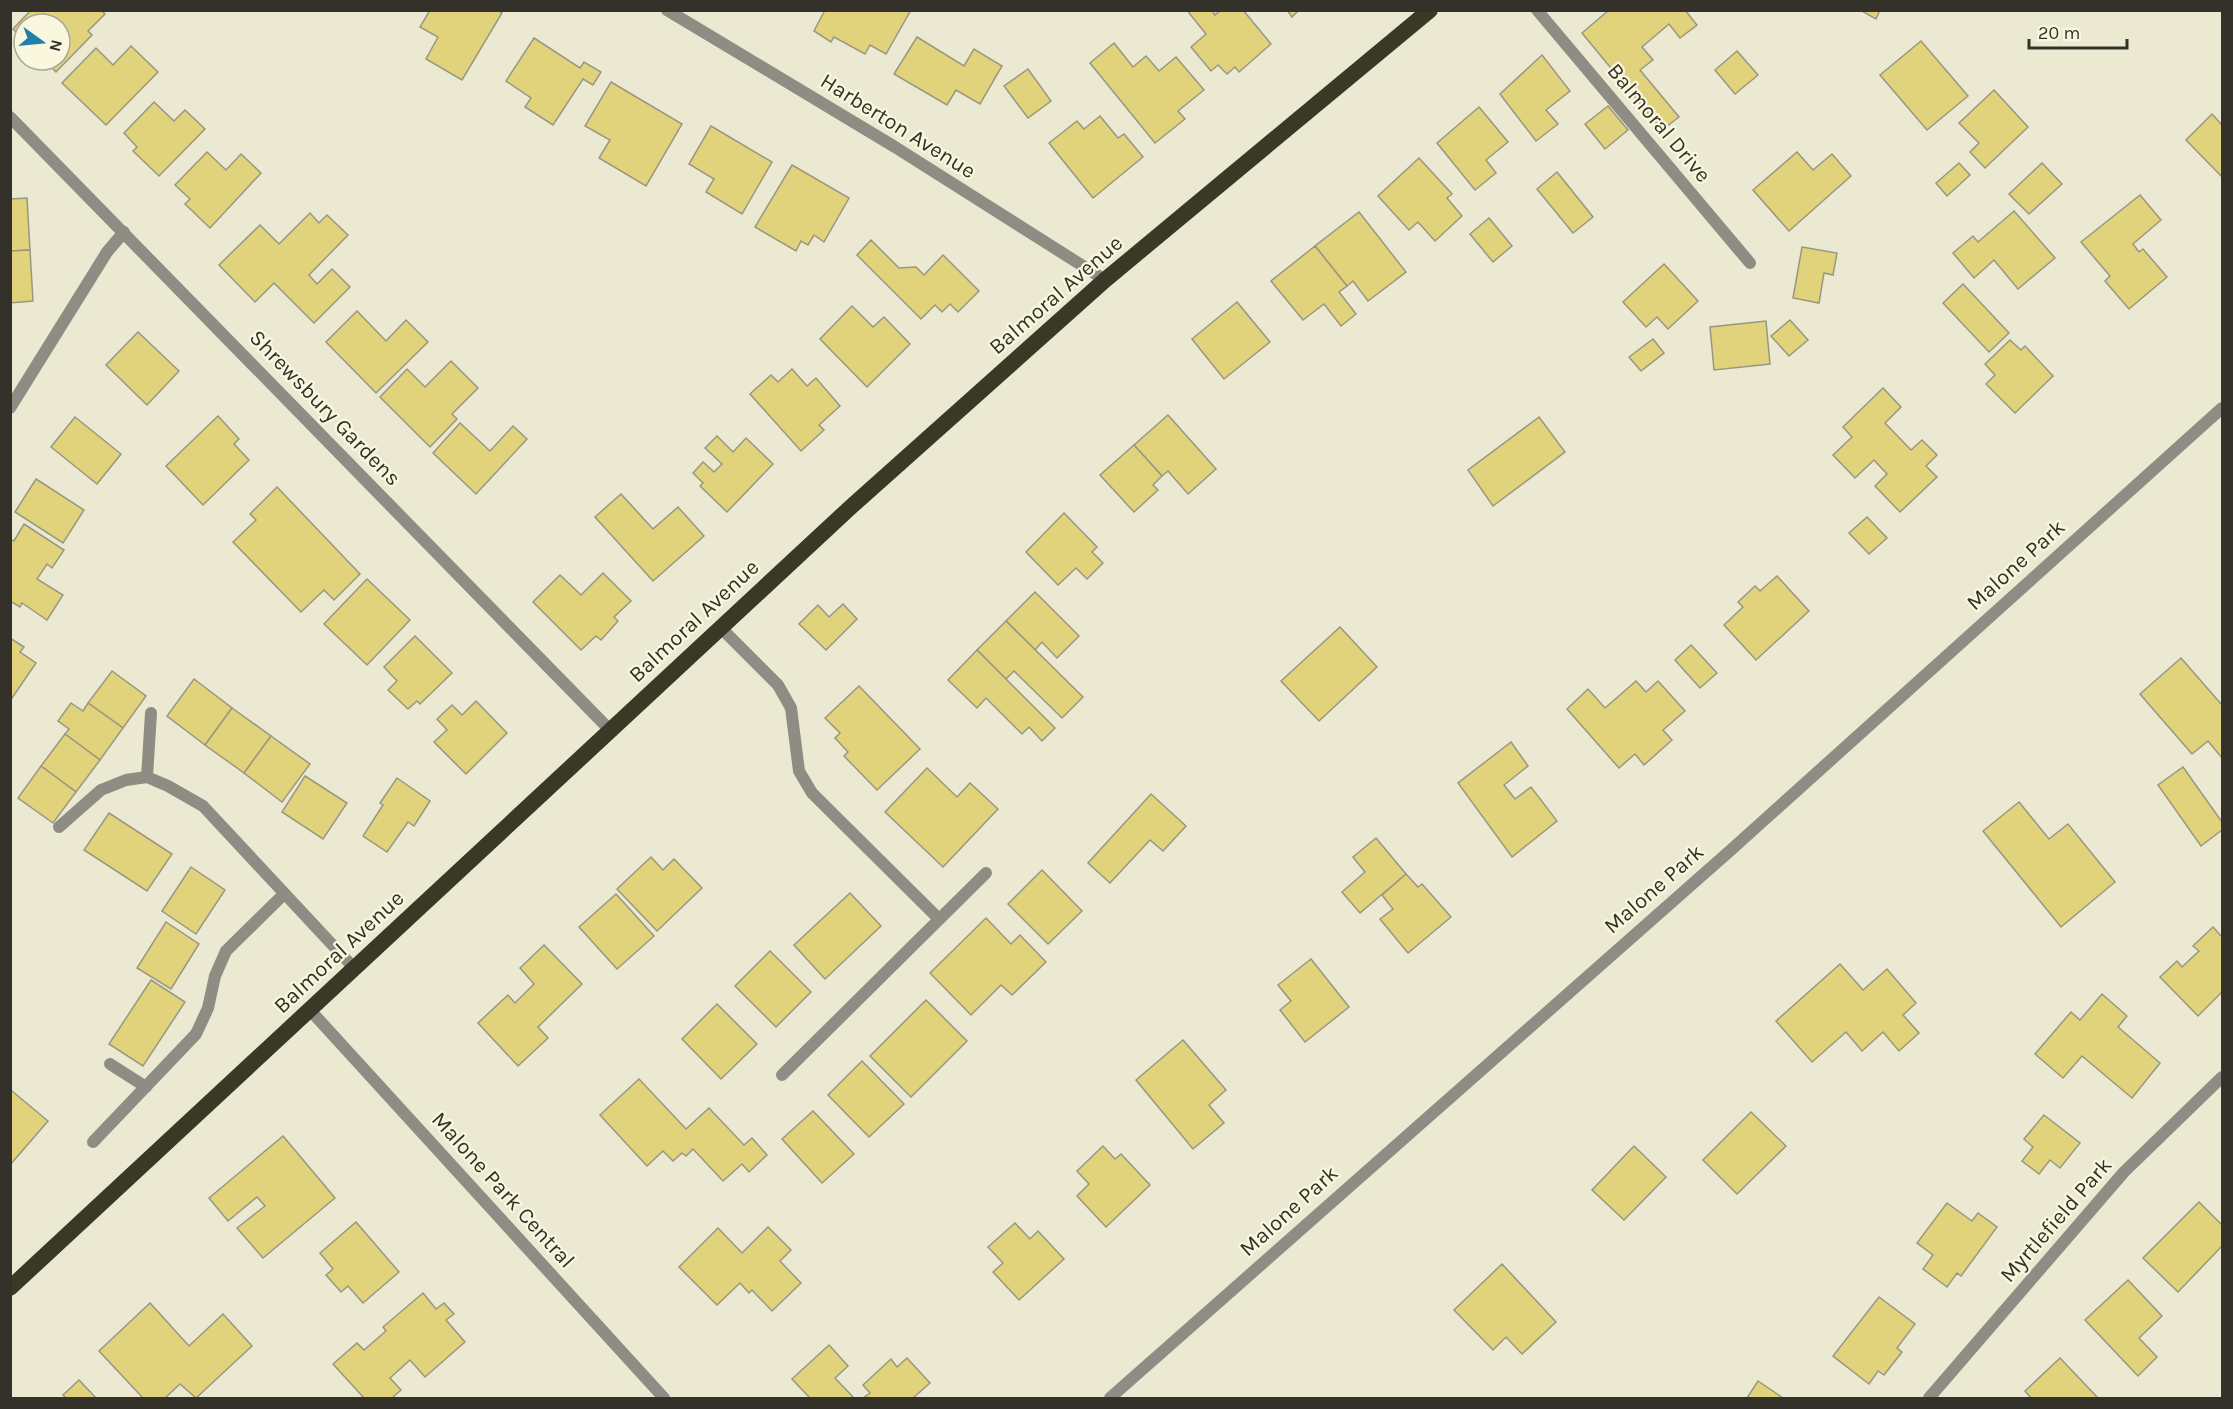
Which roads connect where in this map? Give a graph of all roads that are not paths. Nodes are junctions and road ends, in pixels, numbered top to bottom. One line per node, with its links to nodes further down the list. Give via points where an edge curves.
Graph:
1 (668, 10): 7 (street, Harberton Avenue)
2 (1430, 10): 7 (highway, Balmoral Avenue)
3 (1537, 10): 6 (street, Balmoral Drive)
4 (10, 117): 5 (street, Shrewsbury Gardens)
5 (124, 232): 8 (street, via 107,252); 12 (street, Shrewsbury Gardens)
6 (1750, 263)
7 (1105, 280): 10 (highway, Balmoral Avenue)
8 (10, 408)
9 (2223, 408): 27 (street, Malone Park, via 1732,849)
10 (720, 627): 12 (highway, Balmoral Avenue); 17 (street, via 778,685 791,708 799,771 812,793)
11 (151, 713): 13 (street)
12 (609, 729): 18 (highway, Balmoral Avenue)
13 (147, 777): 14 (street, via 101,790); 16 (street, via 203,806)
14 (59, 827)
15 (986, 873): 17 (street)
16 (284, 894): 18 (street); 23 (street, via 226,951 196,1034)
17 (939, 919): 21 (street)
18 (354, 968): 19 (highway, Balmoral Avenue)
19 (310, 1010): 25 (highway, Balmoral Avenue); 26 (street, Malone Park Central)
20 (110, 1064): 23 (street)
21 (782, 1075)
22 (2223, 1077): 28 (street, Myrtlefield Park, via 2124,1172)
23 (146, 1087): 24 (street)
24 (93, 1142)
25 (10, 1288)
26 (664, 1398)
27 (1110, 1398)
28 (1929, 1398)

